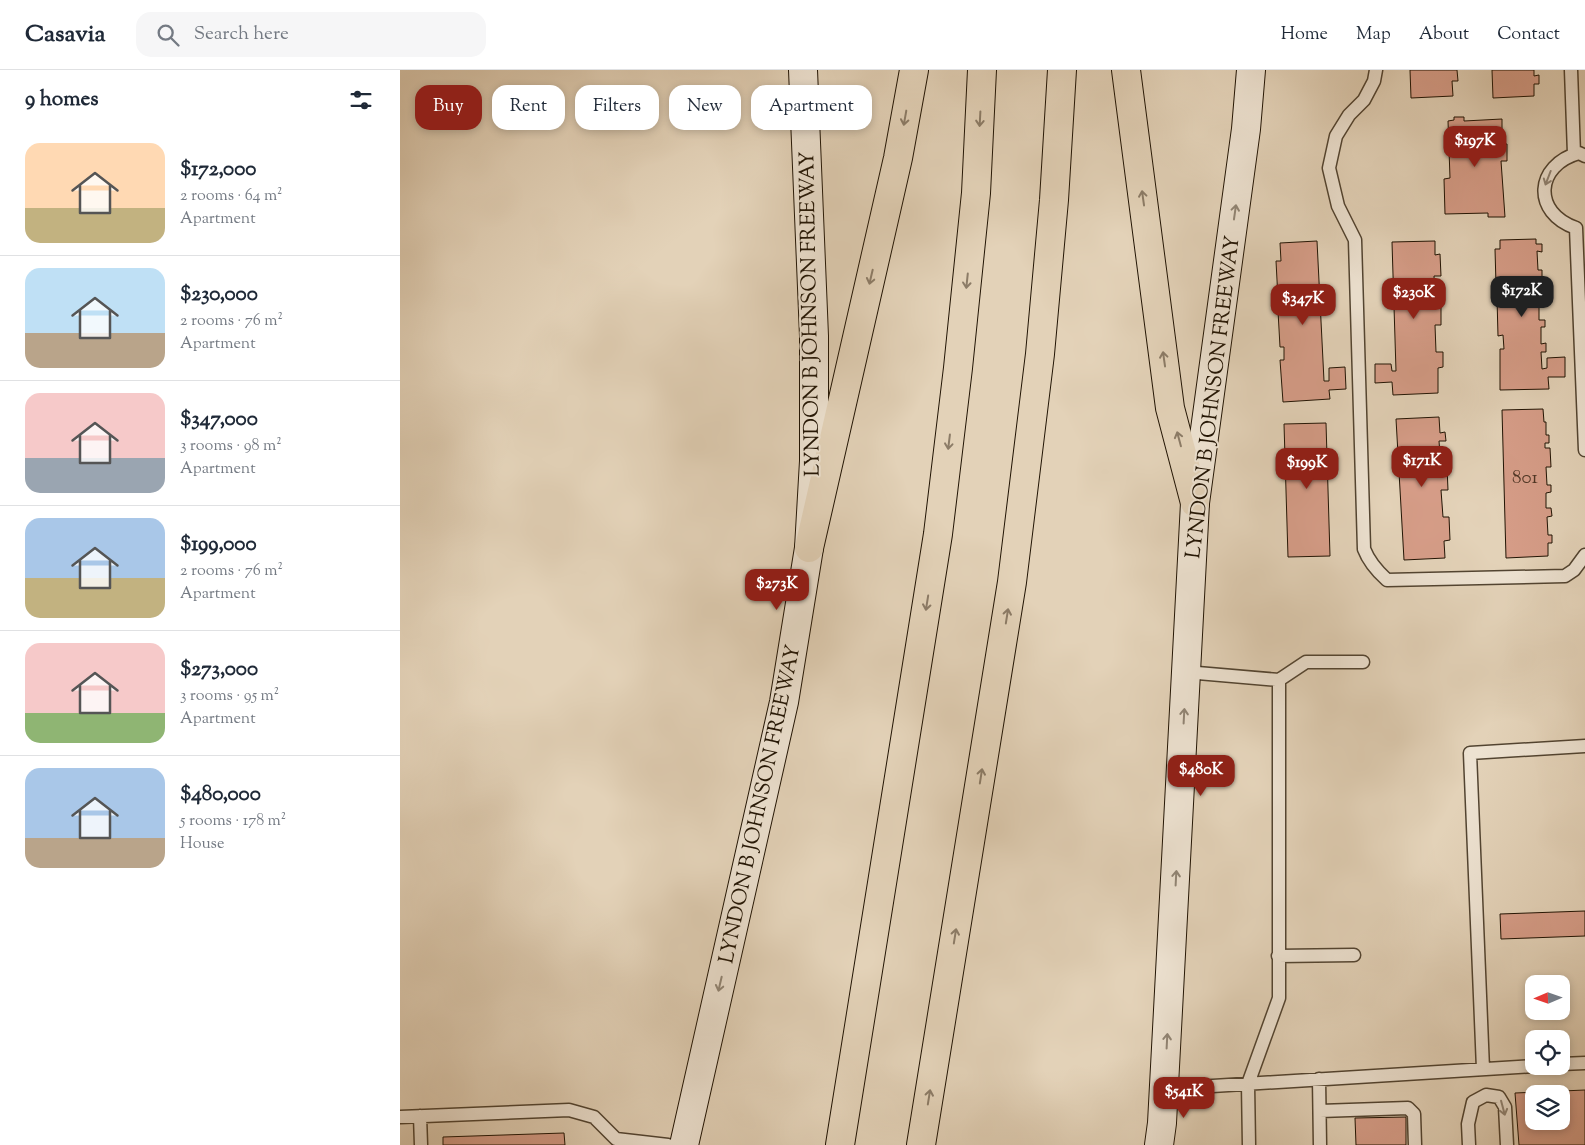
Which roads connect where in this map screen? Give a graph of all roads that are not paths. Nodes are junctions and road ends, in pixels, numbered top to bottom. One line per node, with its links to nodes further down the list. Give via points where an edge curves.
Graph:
1 (803, 70): 13 (main road, LYNDON B JOHNSON FREEWAY, via 814,336 814,462)
2 (914, 70): 13 (highway, one-way to 13, via 898,158)
3 (982, 70): 35 (highway, one-way to 35, via 976,192 938,534)
4 (1062, 70): 36 (highway, one-way to 4, via 1012,582 1040,354)
5 (1126, 70): 12 (highway, one-way to 5, via 1170,408)
6 (1251, 70): 12 (main road, LYNDON B JOHNSON FREEWAY, one-way to 6)
7 (1376, 70): 14 (lane, via 1374,82 1364,100 1349,115 1336,136 1329,168 1338,206 1355,240 1366,554 1387,580 1565,576)
8 (1571, 70): 9 (lane)
9 (1579, 155): 10 (lane, one-way to 10, via 1568,156 1558,162 1550,172 1545,195 1555,217 1565,224)
10 (1581, 224): 11 (lane)
11 (1585, 450)
12 (1196, 503): 16 (main road, LYNDON B JOHNSON FREEWAY)
13 (809, 548): 34 (main road, LYNDON B JOHNSON FREEWAY, one-way to 34, via 784,702)
14 (1585, 555)
15 (1363, 662): 17 (lane, via 1306,662)
16 (1186, 672): 17 (lane); 27 (main road, LYNDON B JOHNSON FREEWAY, one-way to 16)
17 (1279, 680): 20 (lane)
18 (1585, 746): 24 (lane, via 1470,752)
19 (1354, 955): 20 (lane)
20 (1278, 956): 26 (lane, via 1279,998)
21 (1585, 1063): 22 (lane)
22 (1570, 1064)
23 (1525, 1067): 24 (lane)
24 (1483, 1069): 25 (lane)
25 (1319, 1079): 26 (lane); 28 (lane)
26 (1248, 1084): 27 (lane); 38 (lane)
27 (1164, 1089): 37 (main road, LYNDON B JOHNSON FREEWAY)
28 (1320, 1111): 39 (lane); 40 (lane, via 1408,1108 1414,1114)
29 (420, 1116): 30 (lane); 31 (lane, via 569,1110 594,1117); 32 (lane)
30 (400, 1117)
31 (615, 1142): 33 (lane)
32 (420, 1145)
33 (668, 1145)
34 (684, 1145)
35 (840, 1145)
36 (921, 1145)
37 (1159, 1145)
38 (1249, 1145)
39 (1320, 1145)
40 (1415, 1145)
41 (1469, 1145): 42 (lane, one-way to 42, via 1468,1124 1473,1102 1486,1095 1499,1097 1505,1107)
42 (1507, 1145)

